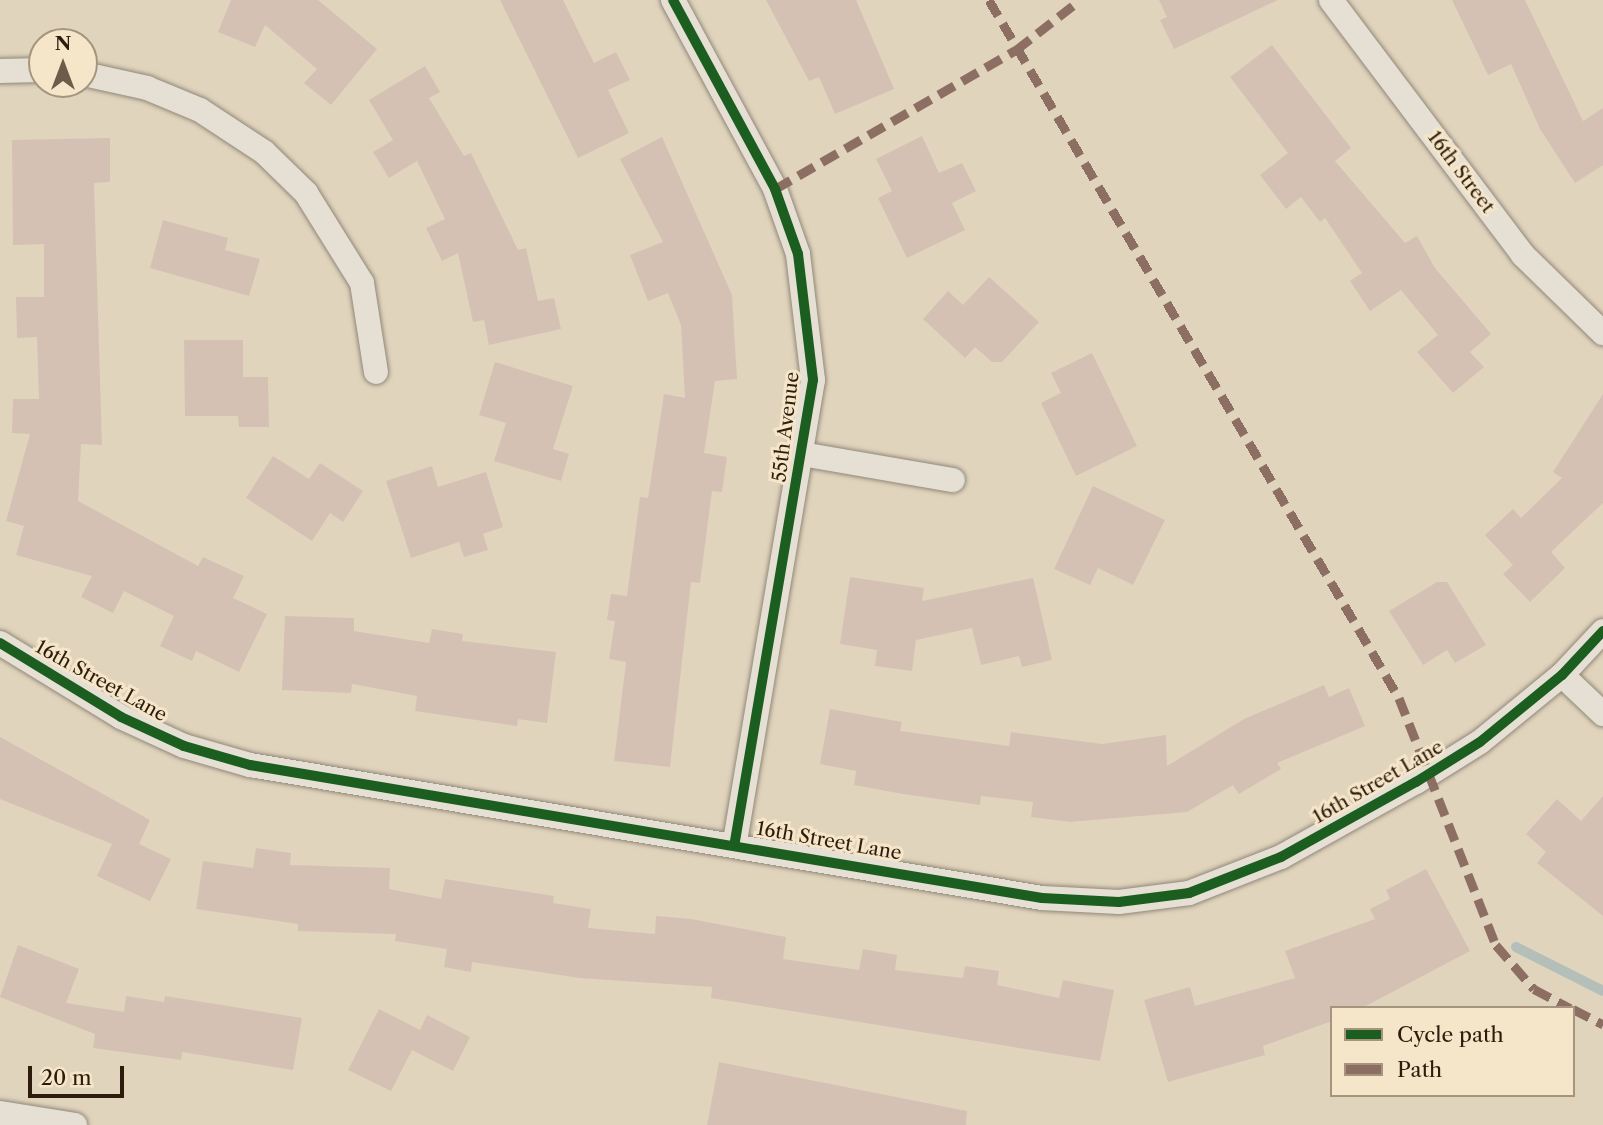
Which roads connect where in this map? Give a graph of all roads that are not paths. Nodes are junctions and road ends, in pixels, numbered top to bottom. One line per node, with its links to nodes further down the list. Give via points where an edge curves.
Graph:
1 (673, 0): 8 (street, 55th Avenue, via 775,189 798,254 813,380)
2 (1331, 0): 6 (street, 16th Street, via 1523,256)
3 (28, 70): 4 (street)
4 (0, 71)
5 (98, 77): 7 (street, via 147,88 200,110 264,152 306,193 362,283)
6 (1603, 333)
7 (376, 372)
8 (802, 454): 9 (street, 55th Avenue); 14 (street, 55th Avenue)
9 (953, 480)
10 (1603, 631): 12 (street, 16th Street Lane)
11 (0, 643): 14 (street, 16th Street Lane, via 121,717 184,746 250,765)
12 (1562, 675): 13 (street); 14 (street, 16th Street Lane, via 1480,742 1416,782 1281,858 1189,893 1119,902 1042,898)
13 (1603, 714)
14 (735, 842)
15 (0, 1113): 16 (street)
16 (75, 1125)

